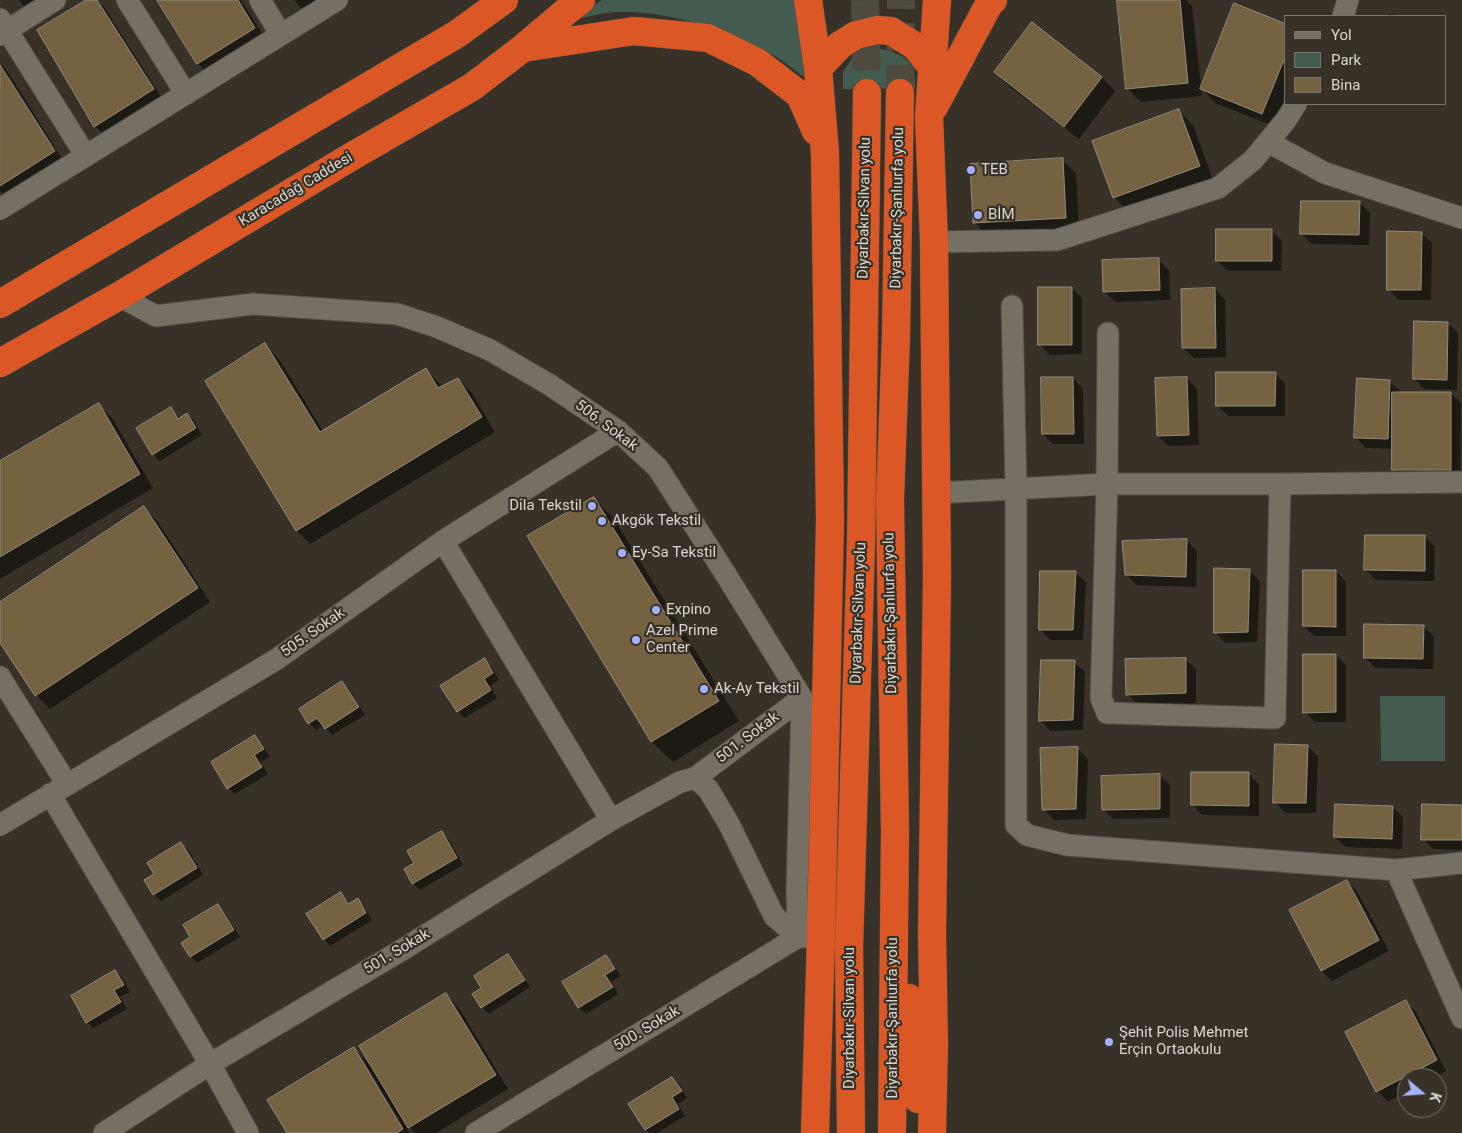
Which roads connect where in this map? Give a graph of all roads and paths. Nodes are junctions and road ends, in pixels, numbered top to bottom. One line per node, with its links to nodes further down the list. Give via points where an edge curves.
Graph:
1 (56, 0): 12 (street)
2 (127, 0): 19 (street)
3 (260, 0): 13 (street)
4 (337, 0): 13 (street)
5 (504, 0): 29 (highway, via 457,34)
6 (581, 0): 14 (highway, Karacadağ Caddesi)
7 (808, 0): 15 (highway)
8 (937, 0): 16 (highway)
9 (993, 0): 21 (highway)
10 (1348, 0): 11 (street)
11 (1343, 15)
12 (2, 28): 24 (street)
13 (281, 35): 19 (street)
14 (523, 48): 23 (highway, via 634,31 708,38 757,62 800,95); 28 (highway, Karacadağ Caddesi, via 472,87)
15 (818, 68): 16 (highway, via 856,35 877,30 892,31 914,46); 23 (highway)
16 (933, 68): 21 (highway)
17 (867, 93): 51 (highway, Diyarbakır-Silvan yolu, via 861,543)
18 (900, 93): 47 (highway, Diyarbakır-Şanlıurfa yolu, via 890,499)
19 (186, 94): 24 (street)
20 (1295, 105): 22 (street)
21 (929, 117): 27 (highway)
22 (1268, 142): 26 (street, via 1325,173); 27 (street, via 1253,160 1218,188 1057,240)
23 (825, 153): 42 (highway, via 830,520)
24 (86, 156): 25 (street)
25 (0, 210)
26 (1462, 218)
27 (934, 242): 38 (highway)
28 (119, 296): 32 (highway, Karacadağ Caddesi); 33 (street, 506. Sokak, via 156,316 253,304 397,314 490,350 550,385)
29 (0, 304)
30 (1012, 306): 37 (street)
31 (1108, 333): 35 (street)
32 (0, 363)
33 (618, 431): 39 (street, 505. Sokak); 41 (street, 506. Sokak, via 658,468)
34 (1462, 482): 36 (street)
35 (1107, 484): 36 (street); 36 (street, via 1101,698 1108,714 1275,718); 37 (street)
36 (1280, 484)
37 (1016, 488): 38 (street); 49 (street, via 1016,825 1027,835 1067,845)
38 (936, 493): 62 (highway)
39 (443, 541): 44 (street, 505. Sokak, via 277,659); 45 (street)
40 (0, 677): 44 (street)
41 (802, 698): 42 (street, 506. Sokak); 43 (street, 501. Sokak); 50 (street, via 797,890)
42 (825, 729): 50 (highway)
43 (695, 778): 45 (street, 501. Sokak, via 680,782); 50 (street, via 708,789 729,824 774,916)
44 (58, 789): 46 (street, 505. Sokak); 53 (street)
45 (611, 820): 53 (street, 501. Sokak)
46 (0, 825)
47 (894, 832): 60 (highway, Diyarbakır-Şanlıurfa yolu); 61 (highway)
48 (1462, 863): 49 (street)
49 (1396, 870): 52 (street)
50 (810, 937): 56 (street, 500. Sokak); 57 (highway)
51 (849, 948): 58 (highway); 59 (highway, Diyarbakır-Silvan yolu)
52 (1462, 1018)
53 (210, 1064): 54 (street, 501. Sokak); 55 (street)
54 (104, 1133)
55 (248, 1133)
56 (476, 1133)
57 (815, 1133)
58 (833, 1133)
59 (851, 1133)
60 (892, 1133)
61 (921, 1133)
62 (932, 1133)

